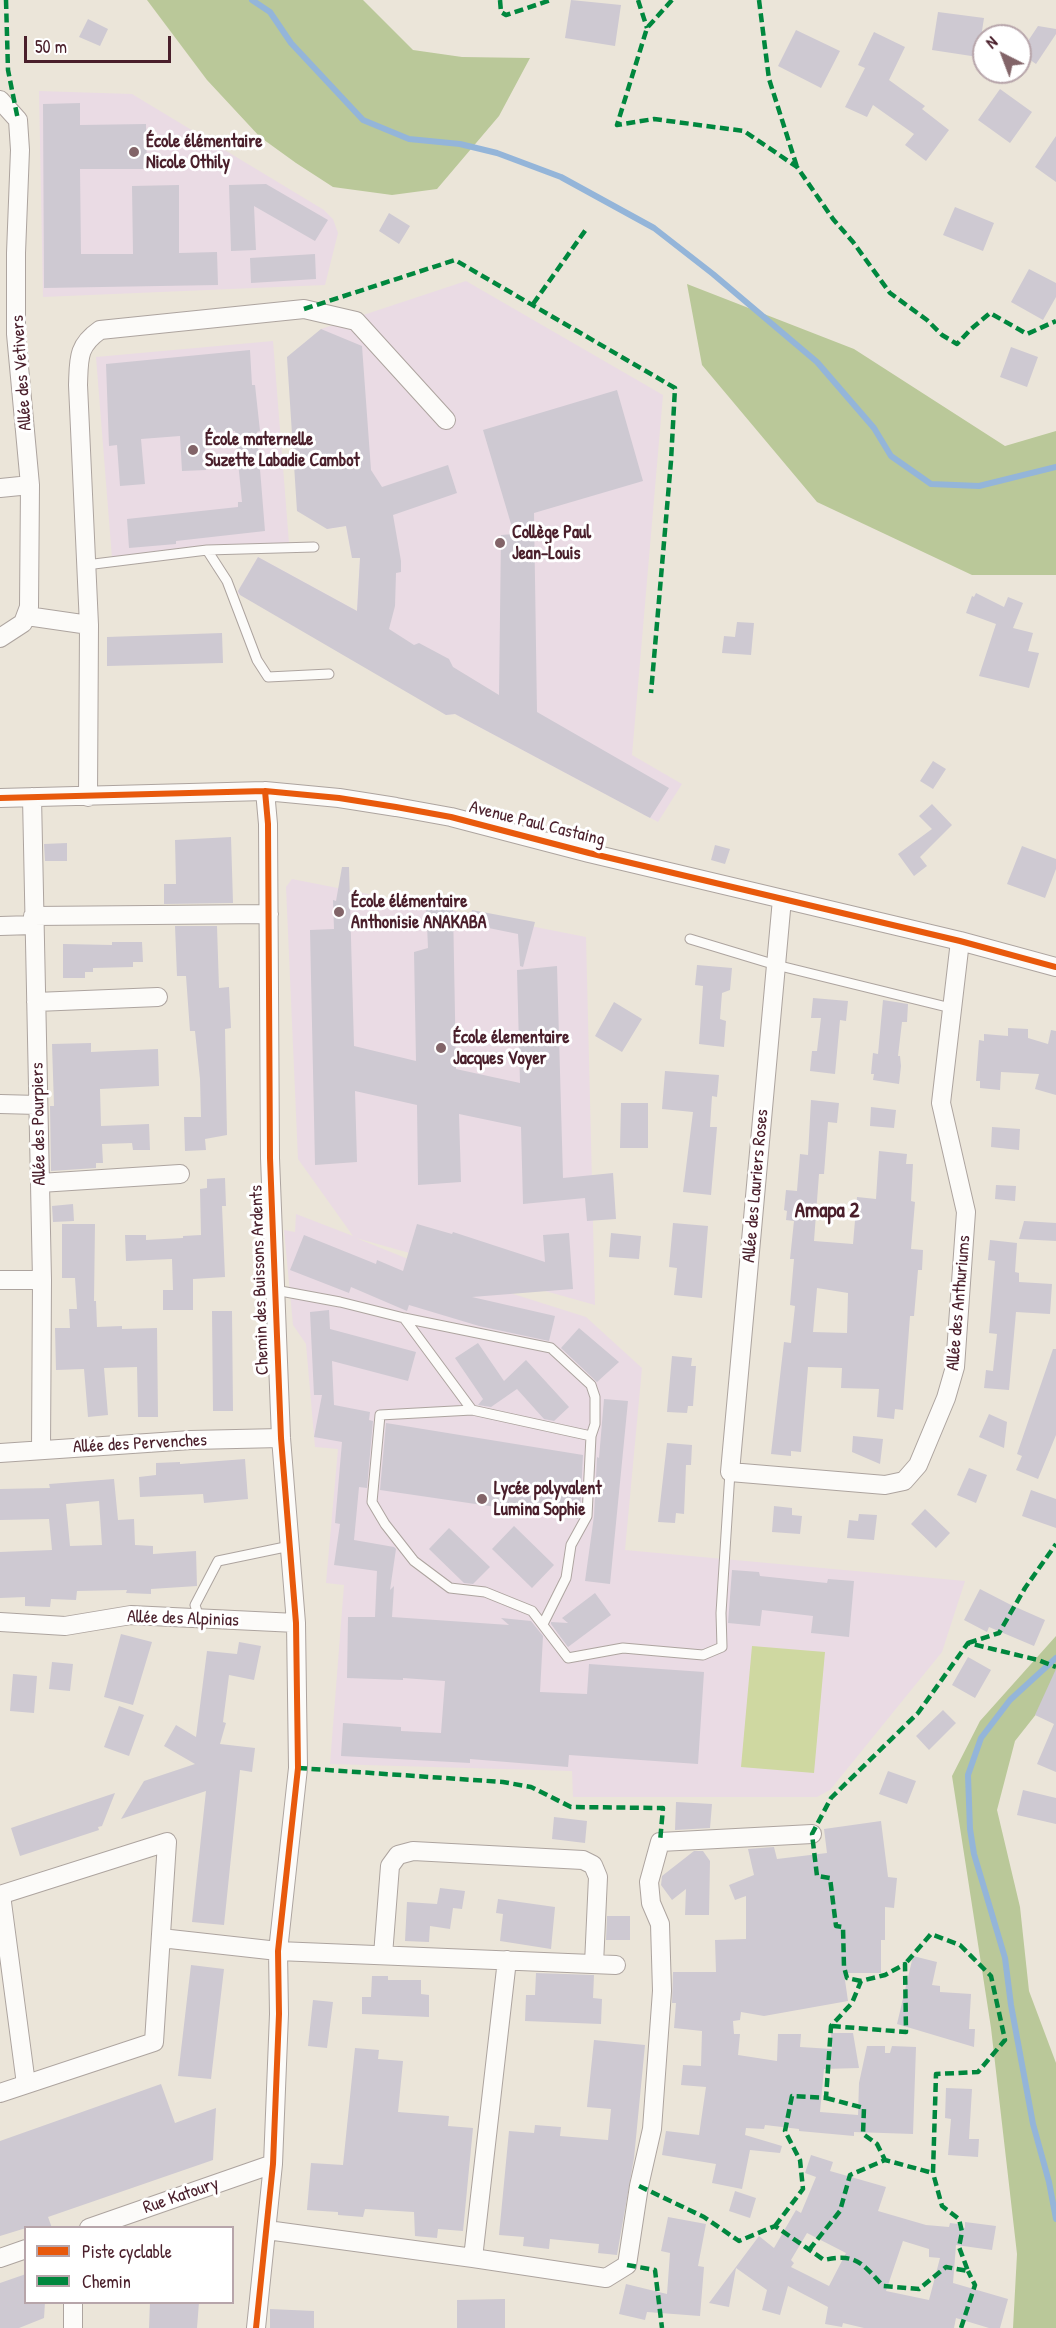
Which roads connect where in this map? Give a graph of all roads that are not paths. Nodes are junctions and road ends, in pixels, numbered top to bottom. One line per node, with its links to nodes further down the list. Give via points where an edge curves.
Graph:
1 (0, 100): 2 (street, Allée des Vetivers, via 18,120 20,150)
2 (9, 180): 3 (street, Allée des Vetivers)
3 (8, 334): 5 (street, Allée des Vetivers)
4 (446, 420): 9 (street, via 356,321 304,309 100,330 84,343 79,356)
5 (30, 485): 6 (street); 10 (street, Allée des Vetivers)
6 (0, 488)
7 (314, 547): 8 (lane)
8 (207, 550): 9 (lane); 13 (lane, via 227,581 257,660 268,677)
9 (86, 565): 11 (street)
10 (27, 616): 11 (street); 12 (street, via 15,630)
11 (89, 625): 16 (street)
12 (0, 638)
13 (329, 674)
14 (265, 791): 16 (street, Avenue Paul Castaing); 18 (street, Avenue Paul Castaing, via 339,798 451,817); 19 (street, Chemin des Buissons Ardents)
15 (32, 797): 16 (street, Avenue Paul Castaing); 17 (street, Avenue Paul Castaing); 20 (street, Allée des Pourpiers)
16 (88, 797)
17 (0, 798)
18 (782, 899): 23 (street, Avenue Paul Castaing); 24 (street, Allée des Lauriers Roses)
19 (269, 914): 20 (street); 35 (street, Chemin des Buissons Ardents)
20 (33, 920): 21 (street); 27 (street, Allée des Pourpiers)
21 (0, 926)
22 (690, 939): 24 (lane)
23 (960, 941): 25 (street, Avenue Paul Castaing); 28 (street, Allée des Anthuriums)
24 (776, 965): 28 (lane); 42 (street, Allée des Lauriers Roses)
25 (1056, 967)
26 (158, 997): 27 (street)
27 (36, 1002): 30 (street, Allée des Pourpiers)
28 (951, 1008): 42 (street, Allée des Anthuriums, via 941,1103 964,1199 966,1230 955,1367 918,1465 904,1481 885,1485)
29 (0, 1104): 30 (street)
30 (38, 1105): 32 (street, Allée des Pourpiers)
31 (180, 1174): 32 (street)
32 (40, 1183): 34 (street, Allée des Pourpiers)
33 (0, 1280): 34 (street)
34 (42, 1280): 40 (street, Allée des Pourpiers)
35 (275, 1290): 36 (lane); 39 (street, Chemin des Buissons Ardents)
36 (404, 1318): 37 (lane); 38 (lane, via 551,1348 591,1384 595,1397)
37 (472, 1410): 38 (lane); 47 (lane, via 380,1415 372,1502 414,1562 450,1588 485,1592 532,1611)
38 (591, 1436): 47 (lane, via 587,1516 571,1545 566,1578)
39 (281, 1438): 40 (street, Allée des Pervenches); 43 (street, Chemin des Buissons Ardents)
40 (42, 1450): 41 (street, Allée des Pervenches)
41 (0, 1452)
42 (730, 1472): 47 (lane, via 722,1647 703,1655 623,1648 568,1658)
43 (290, 1546): 44 (lane, via 218,1561 195,1605); 46 (street, Chemin des Buissons Ardents)
44 (199, 1618): 45 (street, Allée des Alpinias, via 131,1615 65,1626); 46 (street, Allée des Alpinias)
45 (0, 1622)
46 (296, 1623): 51 (street, Chemin des Buissons Ardents, via 298,1768)
47 (543, 1624)
48 (812, 1834): 63 (street, via 660,1842 649,1882 651,1903 660,1924 662,1990 652,2129 627,2265 606,2278)
49 (1, 1895): 50 (street, via 167,1842); 56 (street)
50 (161, 1938): 51 (street); 56 (street, via 154,2042)
51 (278, 1951): 52 (street); 58 (street, Chemin des Buissons Ardents)
52 (383, 1955): 53 (street); 54 (street, via 390,1866 398,1856 413,1851 583,1860 593,1865 598,1877)
53 (507, 1960): 54 (street); 63 (street)
54 (594, 1964): 55 (street)
55 (616, 1965)
56 (26, 2084): 57 (street)
57 (0, 2093)
58 (273, 2164): 59 (street, Rue Katoury); 60 (street, Chemin des Buissons Ardents)
59 (94, 2226)
60 (267, 2230): 63 (street); 66 (street, Chemin des Buissons Ardents)
61 (24, 2250): 62 (street)
62 (0, 2258)
63 (472, 2258)
64 (73, 2304): 65 (street)
65 (73, 2328)
66 (256, 2328)

